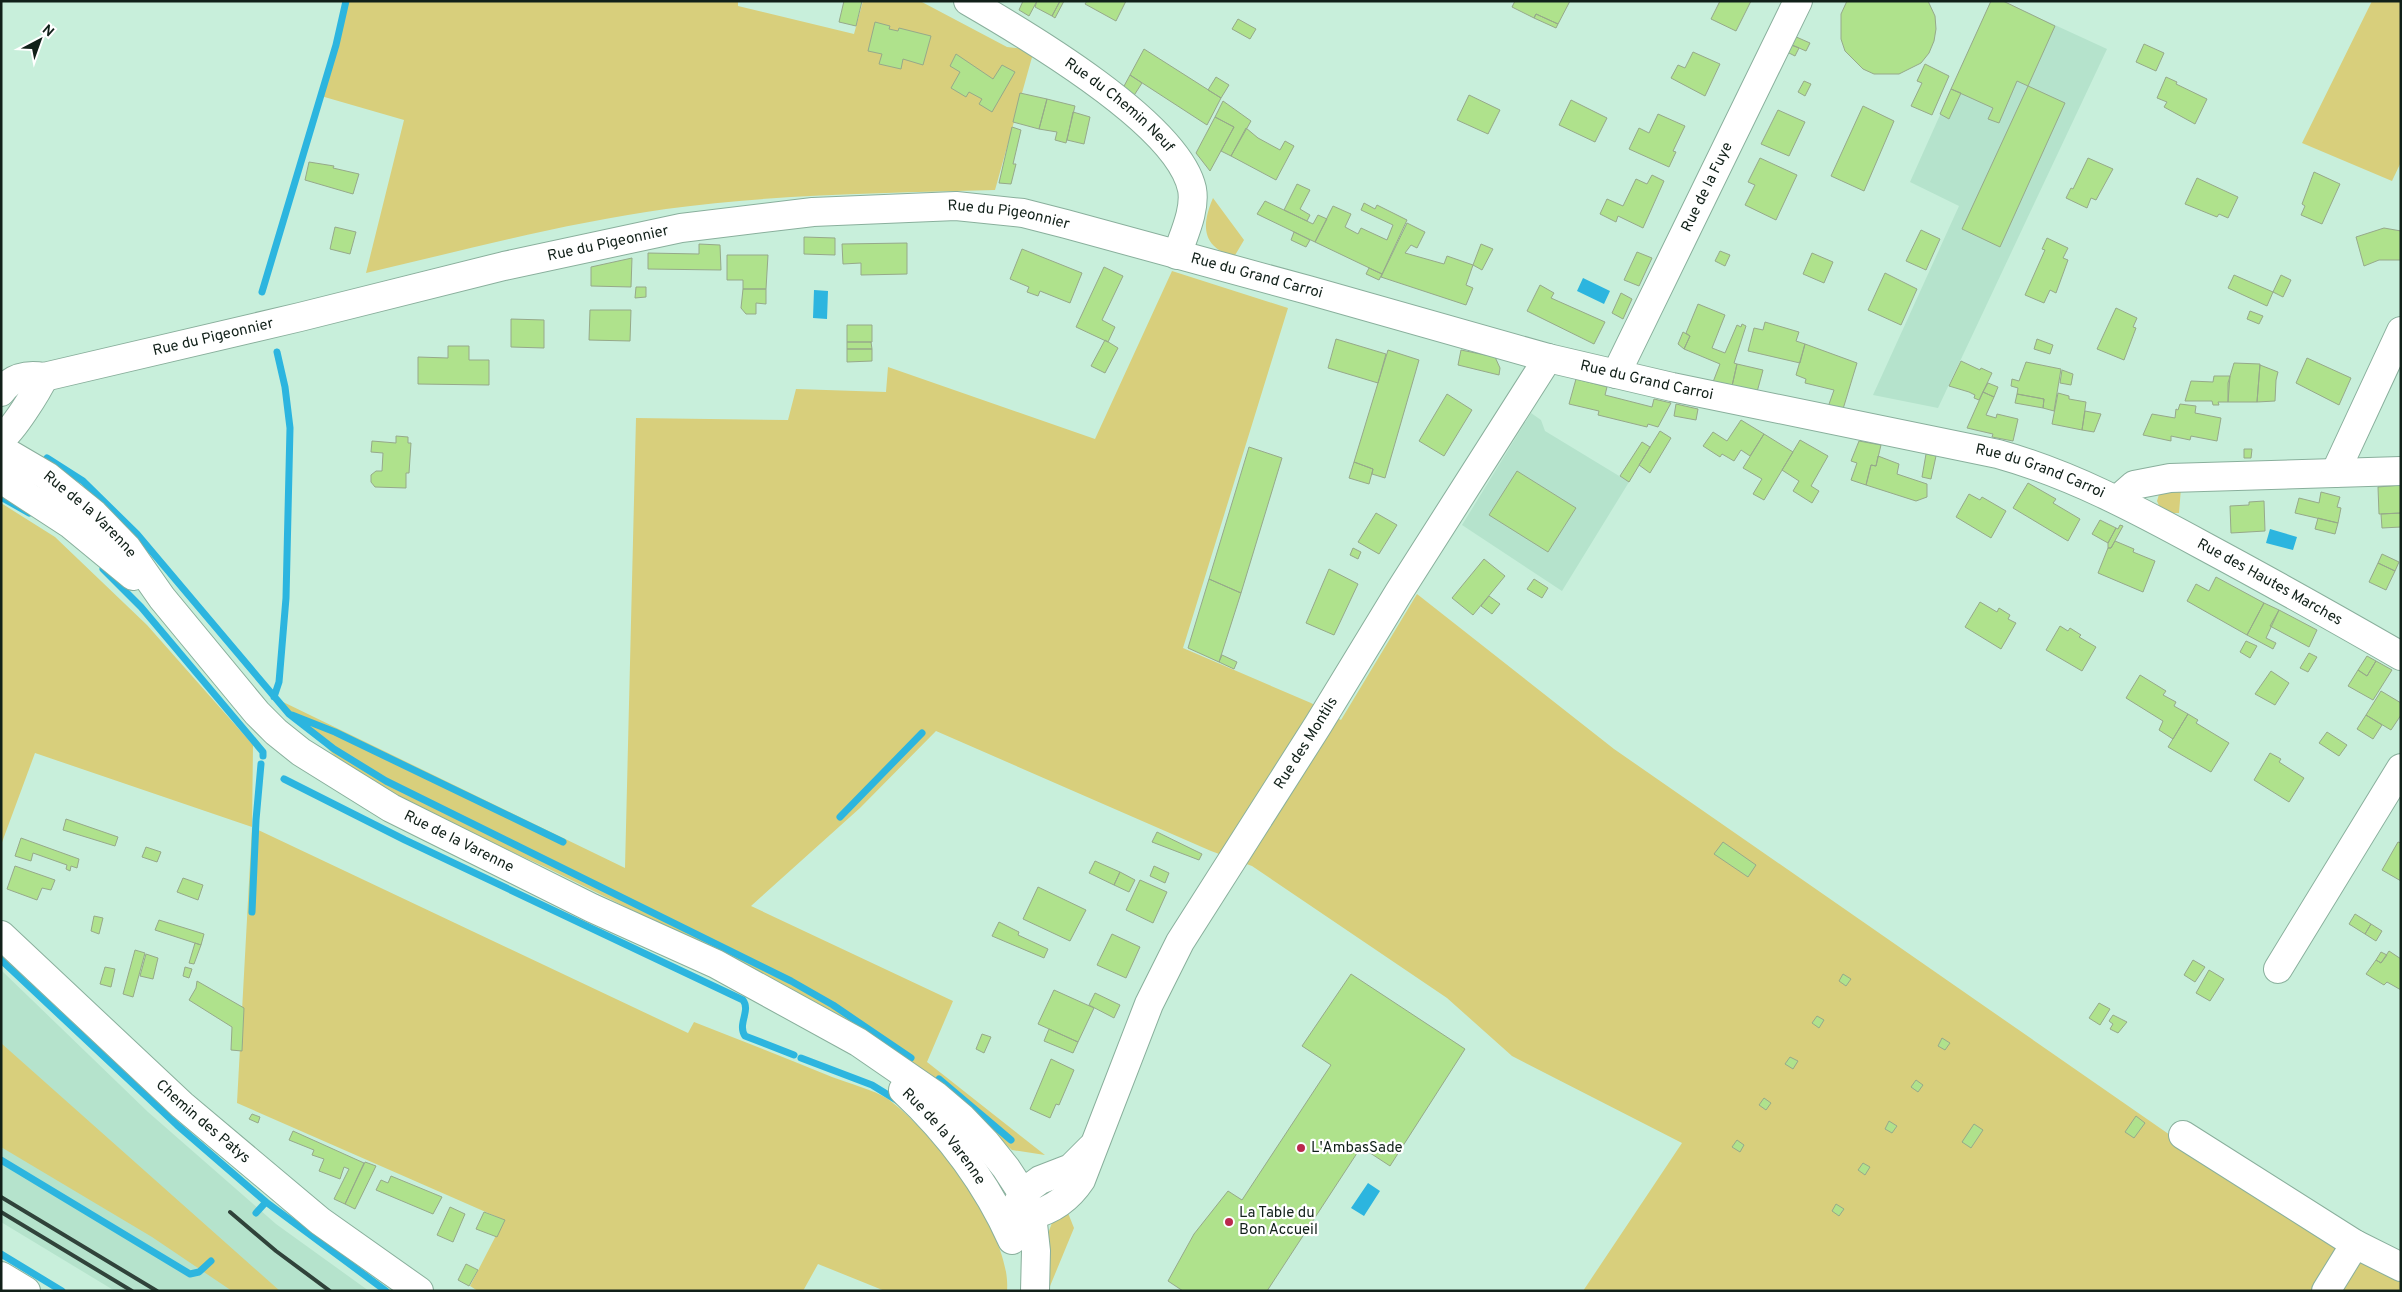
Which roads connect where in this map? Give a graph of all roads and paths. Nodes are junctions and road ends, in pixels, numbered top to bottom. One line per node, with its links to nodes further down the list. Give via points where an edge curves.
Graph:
1 (968, 1): 3 (street, Rue du Chemin Neuf, via 1110,92 1168,148 1189,177 1193,192 1191,212)
2 (1798, 1): 6 (street, Rue de la Fuye)
3 (1177, 255): 5 (street, Rue du Grand Carroi); 7 (street, Rue du Pigeonnier, via 1049,220 991,208 956,206 813,212 662,232 504,266)
4 (2401, 331): 12 (street)
5 (1548, 358): 6 (street, Rue du Grand Carroi); 23 (street, Rue des Montils, via 1180,942 1149,1004)
6 (1616, 374): 14 (street, Rue du Grand Carroi, via 1998,454 2032,463)
7 (44, 377): 8 (street, Rue du Pigeonnier, via 35,375 14,379); 9 (street, via 37,393)
8 (1, 392)
9 (1, 439)
10 (1, 449): 15 (street, Rue de la Varenne, via 47,476 94,514 126,548)
11 (2401, 471): 12 (street)
12 (2335, 473): 14 (street, via 2170,478 2154,481)
13 (1, 479): 15 (street, Rue de la Varenne, via 70,524)
14 (2127, 505): 16 (street, Rue des Hautes Marches)
15 (162, 598): 20 (street, Rue de la Varenne, via 258,713 301,752 391,808 592,908 716,964)
16 (2401, 656)
17 (2401, 768): 19 (street)
18 (1, 935): 32 (street, Chemin des Patys, via 182,1105 320,1221)
19 (2278, 969)
20 (808, 1015): 21 (street, Rue de la Varenne, via 868,1058); 24 (street, Rue de la Varenne, via 858,1042 935,1095 962,1118)
21 (928, 1113): 26 (street, via 946,1123 964,1140 1006,1200); 27 (street, Rue de la Varenne, via 966,1158)
22 (2183, 1135): 28 (street)
23 (1095, 1142): 25 (street, Rue des Montils, via 1071,1168); 26 (street, Rue des Montils, via 1076,1187 1053,1207)
24 (1006, 1168): 25 (street, Rue des Montils, via 1030,1176); 26 (street, Rue de la Varenne)
25 (1050, 1175): 26 (street, Rue des Montils, via 1040,1180)
26 (1023, 1205): 27 (street, via 1008,1227); 34 (street, via 1036,1251)
27 (1012, 1240): 33 (street, via 1018,1256)
28 (2355, 1244): 29 (street); 35 (street)
29 (2401, 1267)
30 (1, 1276): 31 (street)
31 (26, 1291)
32 (420, 1291)
33 (1021, 1291)
34 (1035, 1291)
35 (2326, 1291)

